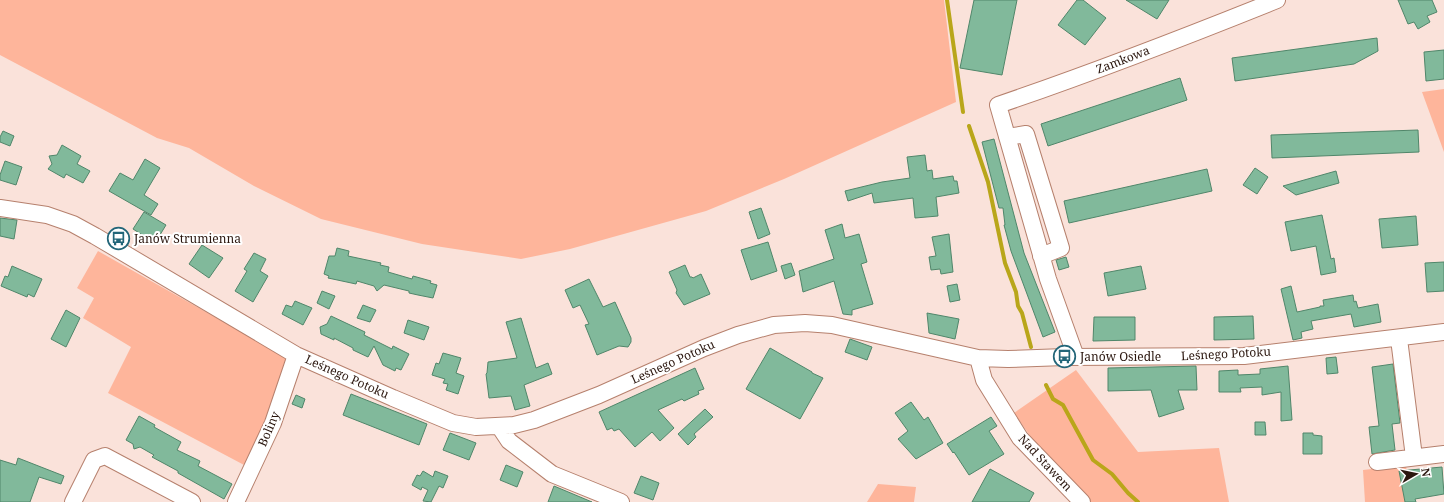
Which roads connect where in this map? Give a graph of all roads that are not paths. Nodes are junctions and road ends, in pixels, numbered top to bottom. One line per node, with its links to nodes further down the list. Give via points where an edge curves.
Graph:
1 (1277, 0): 6 (street, Zamkowa, via 998,106 1041,256)
2 (0, 208): 5 (street, Leśnego Potoku, via 47,215 73,224)
3 (1444, 332): 4 (street, Leśnego Potoku)
4 (1399, 339): 6 (street, Leśnego Potoku, via 1244,356); 10 (street)
5 (296, 355): 8 (street, Leśnego Potoku, via 453,423 476,427); 14 (street, Boliny, via 273,423)
6 (1076, 357): 7 (street, Leśnego Potoku, via 1008,360)
7 (978, 358): 8 (street, Leśnego Potoku, via 832,325 774,325 704,348 599,395 534,420); 16 (street, Nad Stawem, via 984,380 1020,438)
8 (499, 426): 15 (street, via 509,441 552,474)
9 (1444, 454): 10 (street)
10 (1414, 457): 11 (street)
11 (1377, 462)
12 (73, 502): 13 (street, via 94,460 105,456)
13 (192, 502)
14 (236, 502)
15 (622, 502)
16 (1082, 502)

